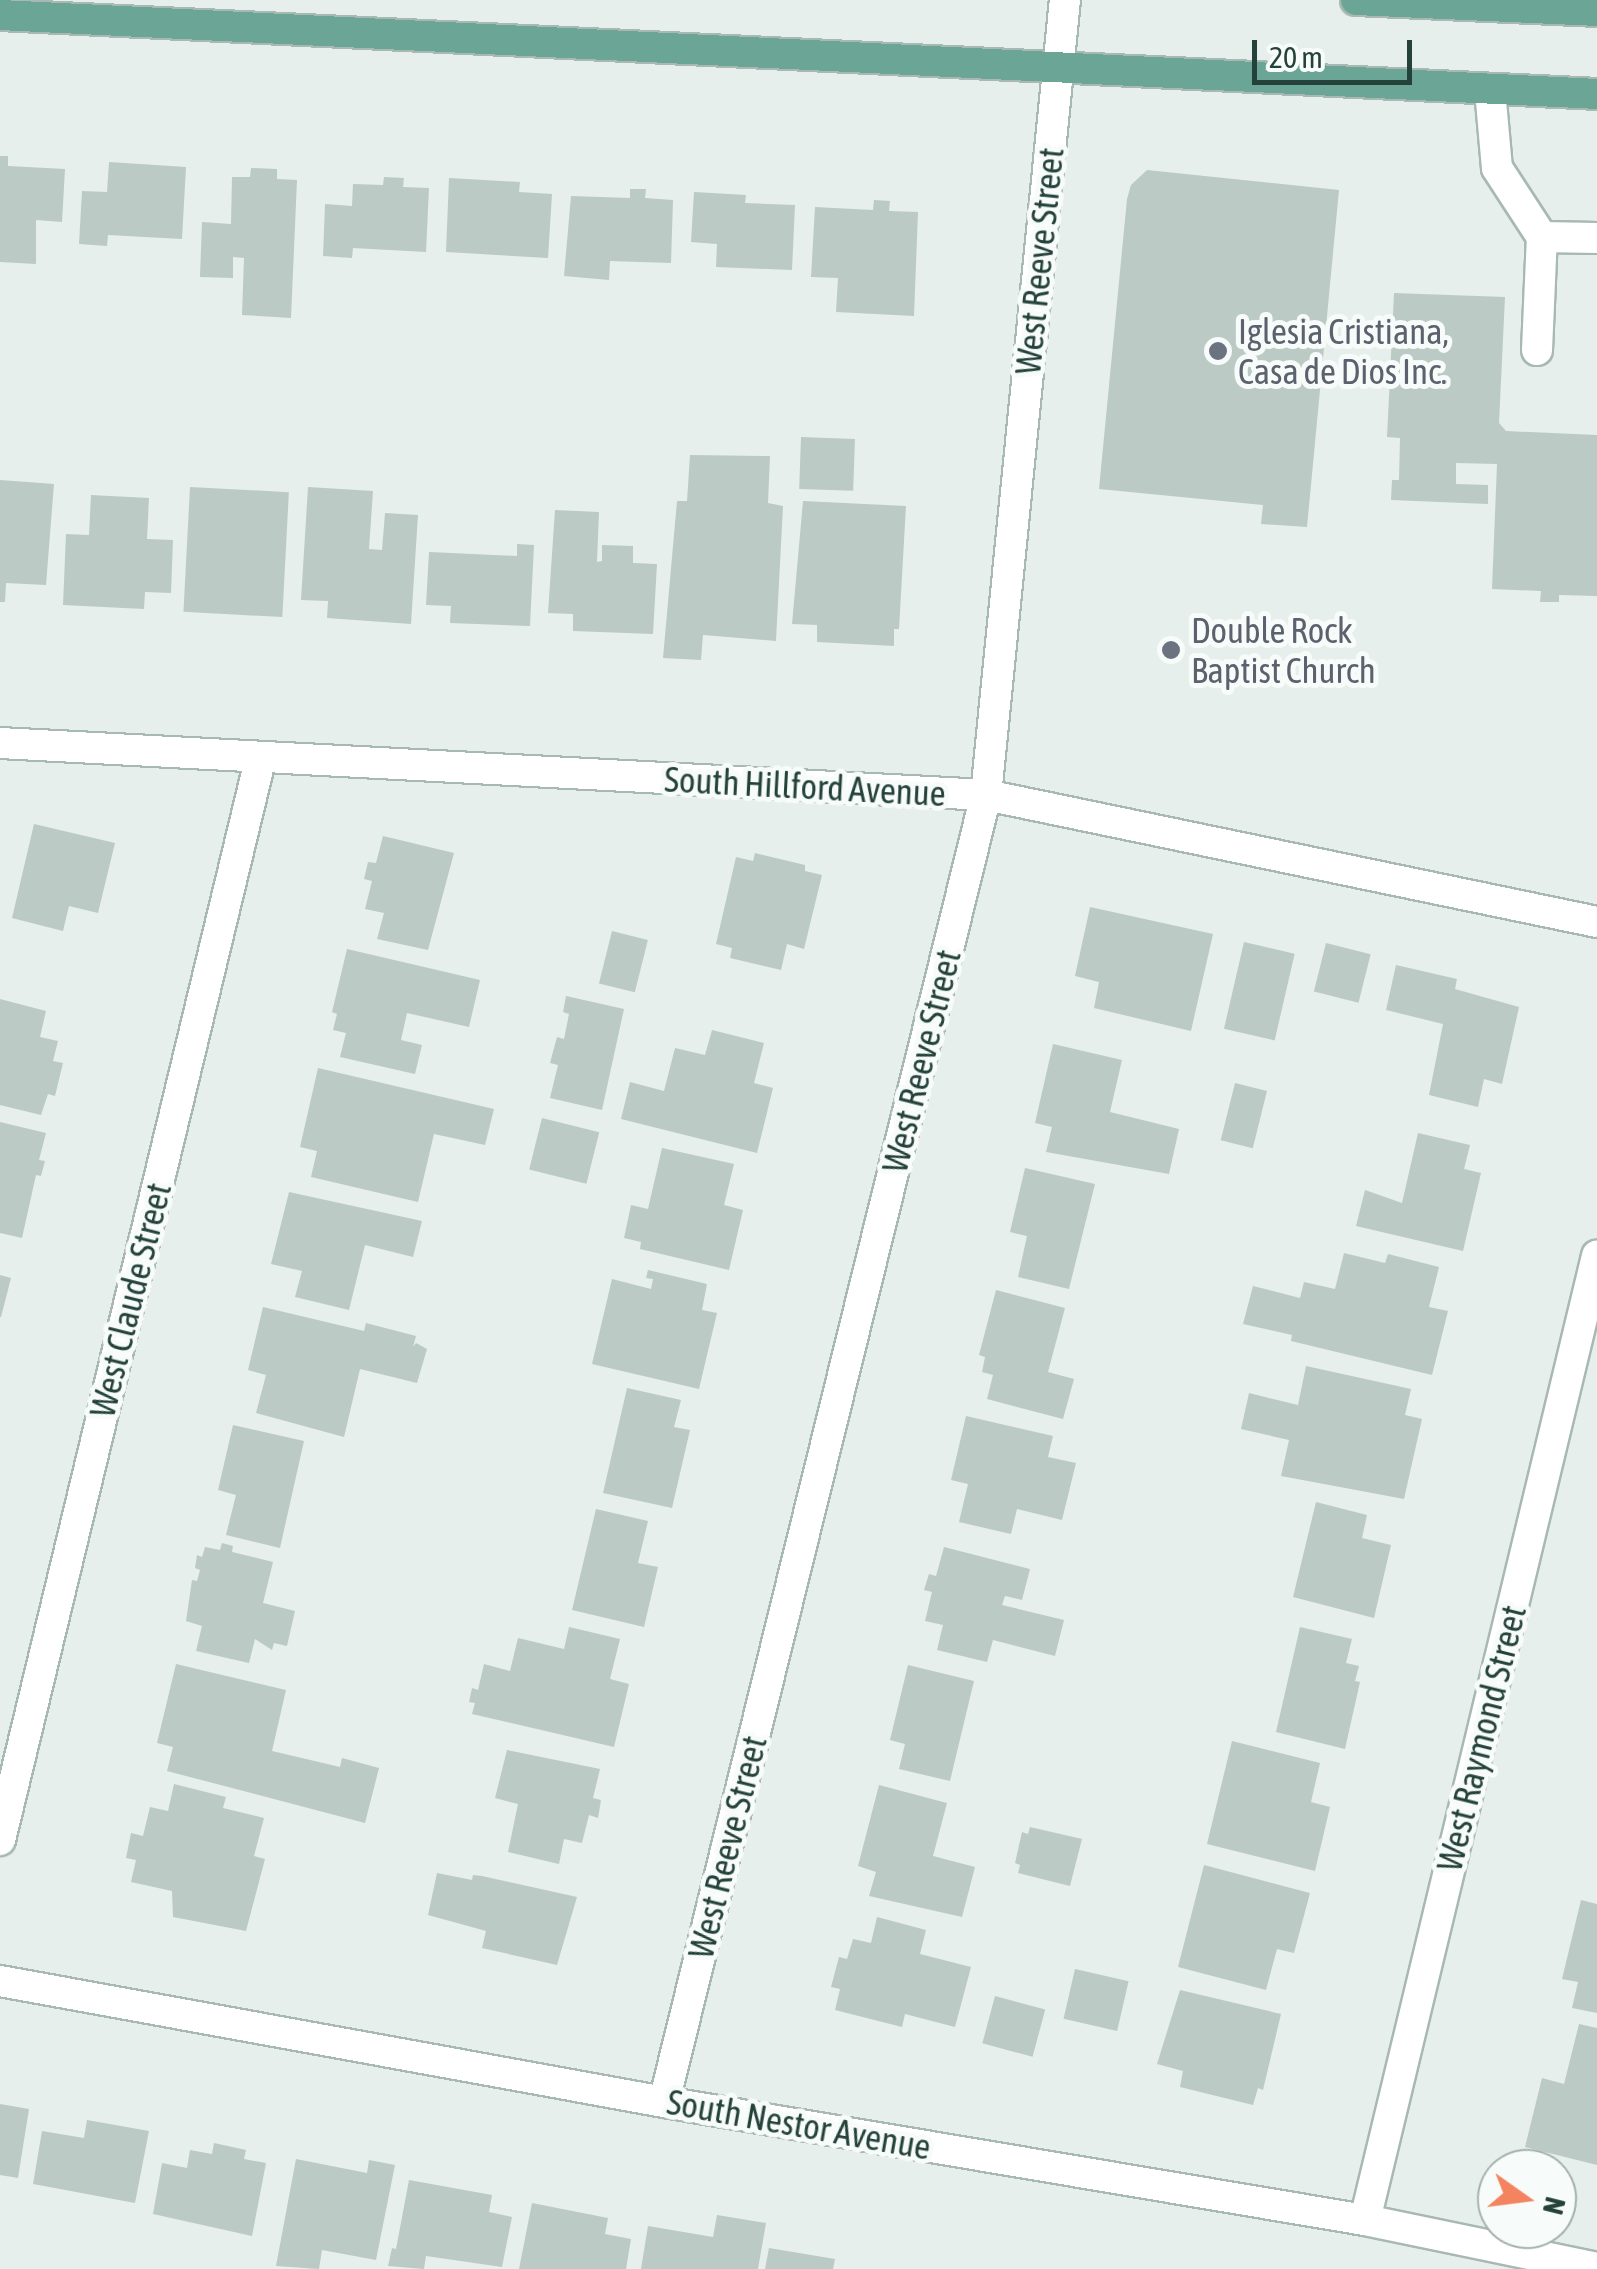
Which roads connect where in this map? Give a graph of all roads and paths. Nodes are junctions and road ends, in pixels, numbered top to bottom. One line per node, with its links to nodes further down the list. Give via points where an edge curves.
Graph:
1 (1065, 0): 6 (street, West Reeve Street)
2 (1356, 0): 3 (main road)
3 (1393, 1): 4 (main road)
4 (1597, 11)
5 (0, 14): 6 (main road)
6 (1060, 65): 7 (main road); 14 (street, West Reeve Street)
7 (1490, 90): 8 (main road); 9 (street, via 1497,168)
8 (1597, 94)
9 (1542, 237): 10 (street); 11 (street)
10 (1597, 238)
11 (1537, 350)
12 (0, 743): 13 (street, South Hillford Avenue)
13 (260, 760): 14 (street, South Hillford Avenue); 17 (street, West Claude Street)
14 (986, 795): 15 (street, South Hillford Avenue); 19 (street, West Reeve Street)
15 (1597, 922)
16 (1597, 1256): 20 (street, West Raymond Street)
17 (0, 1840)
18 (0, 1981): 19 (street, South Nestor Avenue)
19 (664, 2102): 20 (street, South Nestor Avenue)
20 (1365, 2220): 21 (street, South Nestor Avenue)
21 (1597, 2268)

